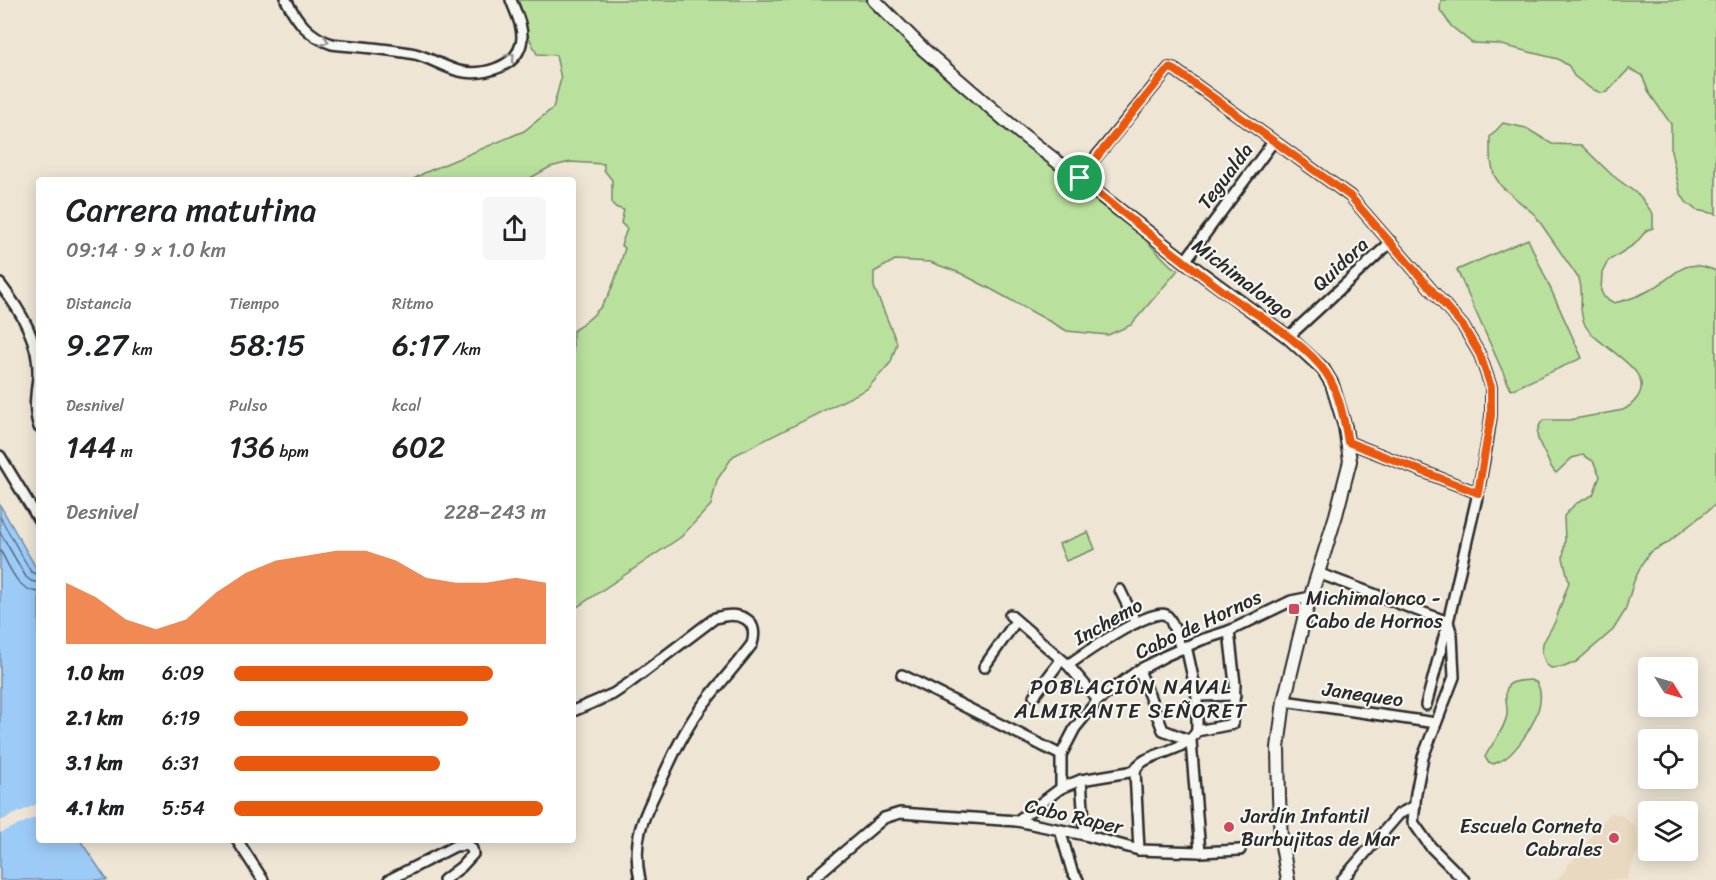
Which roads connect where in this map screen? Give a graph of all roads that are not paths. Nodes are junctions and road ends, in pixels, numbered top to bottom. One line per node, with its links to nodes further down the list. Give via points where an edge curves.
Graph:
1 (286, 0): 2 (street, one-way to 2, via 307,30 321,40 417,55 473,73 504,65 522,45 522,31)
2 (511, 0)
3 (874, 0): 5 (main road, Michimalongo, via 924,50 1019,132)
4 (1273, 142): 5 (street, via 1169,68); 6 (street, via 1350,196); 7 (street, Tegualda)
5 (1080, 178): 7 (main road, Michimalongo)
6 (1391, 242): 9 (street, Quidora); 15 (street, via 1463,326 1480,355 1491,387 1491,416)
7 (1185, 261): 9 (main road, Michimalongo)
8 (0, 284): 10 (street, via 16,304)
9 (1288, 337): 13 (main road, Michimalongo, via 1327,375)
10 (36, 356)
11 (36, 390): 12 (street)
12 (36, 418)
13 (1348, 442): 15 (street); 17 (main road, Michimalongo, via 1350,461 1346,479)
14 (0, 456): 16 (street)
15 (1478, 493): 20 (street)
16 (36, 515)
17 (1318, 573): 19 (main road, Michimalongo); 20 (street)
18 (1120, 590): 21 (street)
19 (1311, 597): 22 (street, Cabo de Hornos, via 1286,603); 32 (main road, Michimalongo)
20 (1448, 622): 33 (street); 35 (street, via 1454,677)
21 (1136, 623): 23 (street, Inchemo, via 1165,614); 24 (street, Inchemo)
22 (1229, 631): 23 (street, Cabo de Hornos); 28 (street)
23 (1184, 647): 26 (street, Cabo de Hornos); 30 (street)
24 (1064, 662): 25 (street, via 1013,618); 29 (street, Inchemo); 31 (street)
25 (984, 667)
26 (1139, 670): 31 (street, Cabo de Hornos); 37 (street, via 1163,730)
27 (902, 675): 38 (street)
28 (1235, 695): 30 (street); 36 (street, via 1233,724)
29 (1034, 696)
30 (1197, 696): 36 (street)
31 (1098, 700): 38 (street, Cabo de Hornos, via 1075,728)
32 (1284, 701): 35 (street, Janequeo); 56 (main road, Michimalongo, via 1278,758 1281,840)
33 (1426, 705)
34 (576, 710): 53 (street, via 628,684 715,618 733,614 752,624 752,644 685,732 648,806 637,839)
35 (1436, 723): 42 (street)
36 (1197, 731): 37 (street)
37 (1191, 741): 39 (street, via 1141,762); 49 (street)
38 (1061, 755): 41 (street, Cabo de Hornos)
39 (1135, 771): 40 (street); 47 (street)
40 (1081, 780): 41 (street); 45 (street)
41 (1061, 788): 43 (street)
42 (1414, 806): 57 (street, via 1399,814); 58 (street, via 1413,822 1430,846)
43 (1017, 821): 44 (street, Cabo Raper); 54 (street, Cabo Raper, via 900,813 884,818)
44 (1060, 830): 45 (street, Cabo Raper); 55 (street)
45 (1085, 835): 47 (street, Cabo Raper)
46 (239, 843): 50 (street)
47 (1139, 850): 49 (street, Cabo Raper)
48 (1240, 850): 49 (street, Cabo Raper)
49 (1200, 852)
50 (263, 880)
51 (389, 880): 52 (street, via 455,846 467,845 473,854)
52 (444, 880)
53 (640, 880)
54 (812, 880)
55 (1078, 880)
56 (1288, 880)
57 (1342, 880)
58 (1464, 880)

